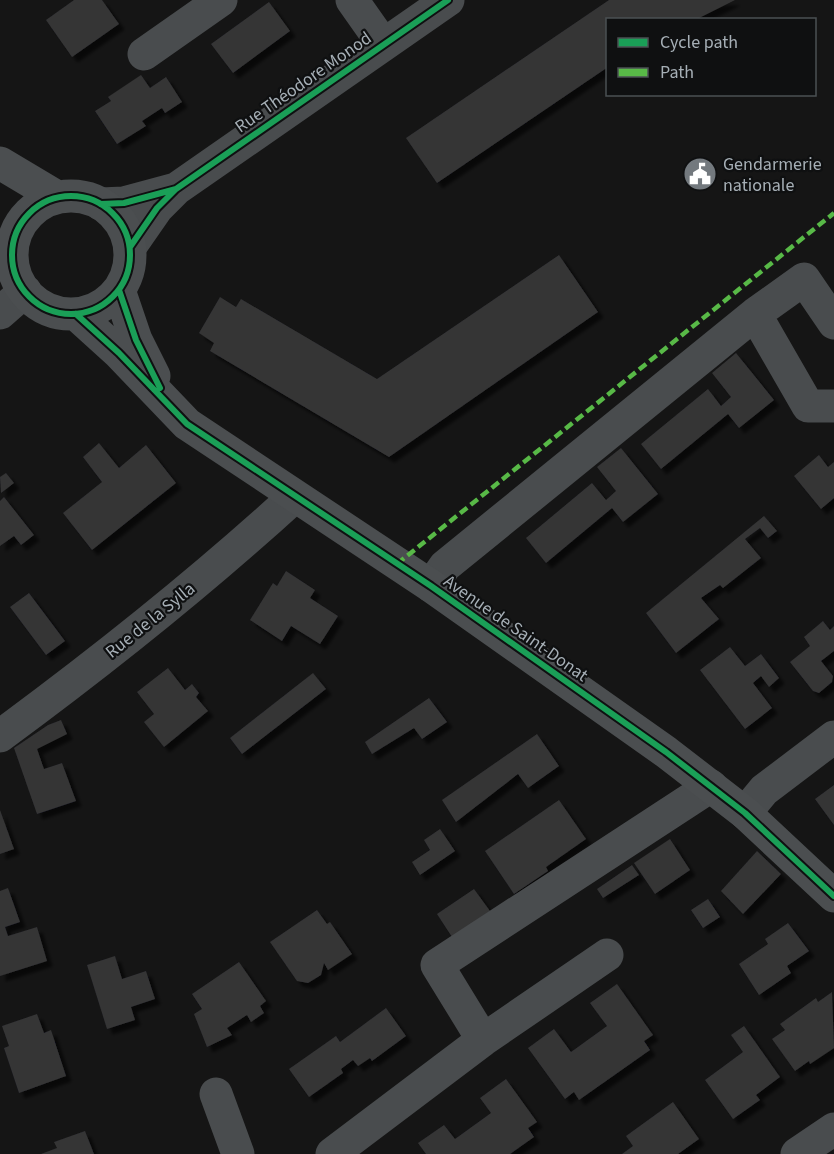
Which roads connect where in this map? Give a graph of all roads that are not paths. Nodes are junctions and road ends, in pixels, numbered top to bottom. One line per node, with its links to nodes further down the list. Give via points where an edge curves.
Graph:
1 (221, 0): 5 (street)
2 (352, 0): 4 (street)
3 (448, 0): 4 (street, Rue Théodore Monod)
4 (383, 44): 7 (street, Rue Théodore Monod)
5 (144, 54)
6 (0, 164): 8 (main road); 10 (main road)
7 (176, 189): 9 (street, Rue Théodore Monod, via 124,203); 11 (street, Rue Théodore Monod, via 157,208)
8 (57, 197): 9 (main road, via 87,198); 10 (main road, via 36,207)
9 (101, 204): 11 (main road, via 120,222)
10 (21, 224): 13 (main road, via 12,258)
11 (130, 247): 12 (main road, via 129,269)
12 (119, 290): 15 (main road, via 100,307); 18 (main road, Avenue de Saint-Donat, via 136,340)
13 (25, 291): 14 (street); 15 (main road, via 47,309)
14 (0, 313)
15 (76, 314): 18 (main road, Avenue de Saint-Donat)
16 (755, 314): 17 (street, via 804,279); 19 (street, via 808,406); 21 (street, via 445,566)
17 (834, 323)
18 (167, 402): 20 (main road, Avenue de Saint-Donat, via 187,424)
19 (834, 406)
20 (294, 497): 21 (main road, Avenue de Saint-Donat); 22 (street, Rue de la Sylla, via 184,593)
21 (431, 586): 24 (main road, Avenue de Saint-Donat)
22 (0, 736)
23 (834, 736): 25 (street, via 764,790)
24 (711, 786): 25 (main road, Avenue de Saint-Donat); 28 (street, via 437,965)
25 (745, 813): 26 (main road, Avenue de Saint-Donat)
26 (834, 896)
27 (608, 956): 28 (street)
28 (483, 1040): 32 (street)
29 (216, 1094): 31 (street)
30 (834, 1129): 33 (street)
31 (238, 1154)
32 (332, 1154)
33 (797, 1154)

